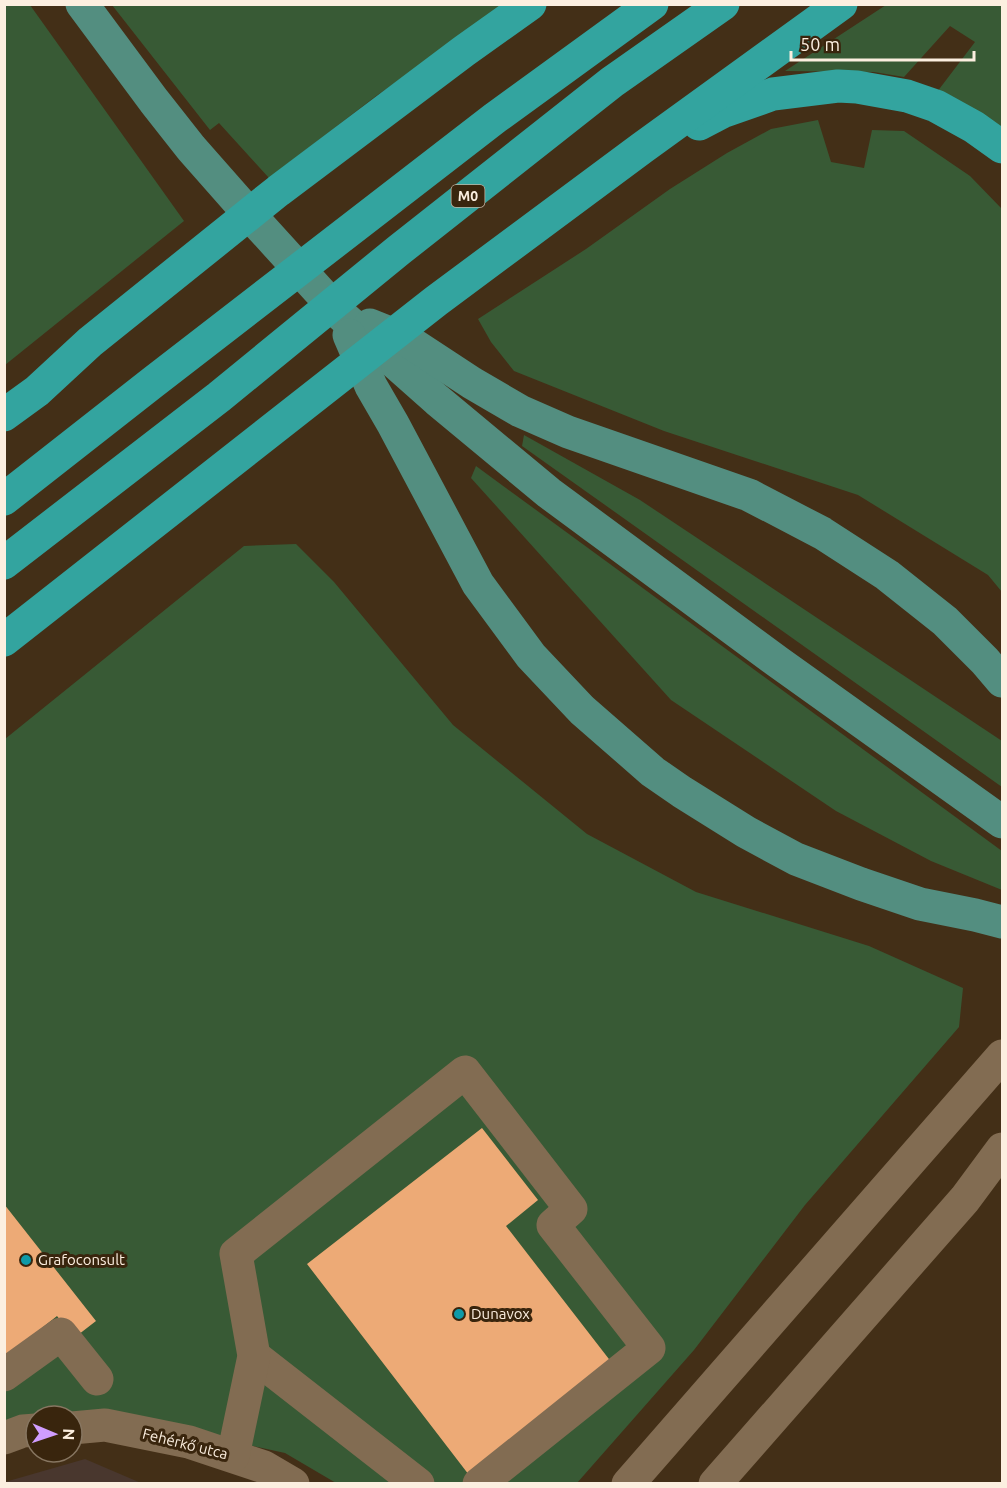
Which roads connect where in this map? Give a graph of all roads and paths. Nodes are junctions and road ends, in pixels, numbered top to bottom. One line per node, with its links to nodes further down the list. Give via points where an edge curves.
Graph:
1 (82, 4): 8 (main road, via 190,148)
2 (530, 4): 9 (highway, via 278,191)
3 (652, 4): 12 (highway, via 495,118)
4 (723, 4): 13 (highway, M0, via 612,82 219,397)
5 (841, 4): 7 (highway)
6 (1002, 147): 7 (highway, via 936,106 897,94 838,86 772,94)
7 (642, 148): 14 (highway, via 436,301)
8 (340, 314): 15 (main road, via 405,339 520,411 568,432 749,495 822,532 887,574 945,621); 16 (main road, via 549,493); 17 (main road, via 371,386 478,584 531,656 582,710 653,772 796,859 920,904)
9 (90, 342): 10 (highway); 11 (highway)
10 (4, 389)
11 (4, 416)
12 (4, 499)
13 (4, 563)
14 (4, 640)
15 (1002, 681)
16 (994, 815)
17 (1002, 922)
18 (1002, 1056): 28 (street)
19 (1002, 1149): 29 (street, via 965,1199)
20 (254, 1356): 24 (street); 26 (street); 27 (street, via 236,1254 465,1072 571,1209 553,1225 649,1348)
21 (4, 1375): 22 (street, via 61,1334)
22 (97, 1379)
23 (84, 1427): 24 (street, Fehérkő utca, via 105,1425 189,1442)
24 (233, 1456): 25 (street, Fehérkő utca, via 264,1467)
25 (293, 1484)
26 (418, 1484)
27 (479, 1484)
28 (628, 1484)
29 (715, 1484)

